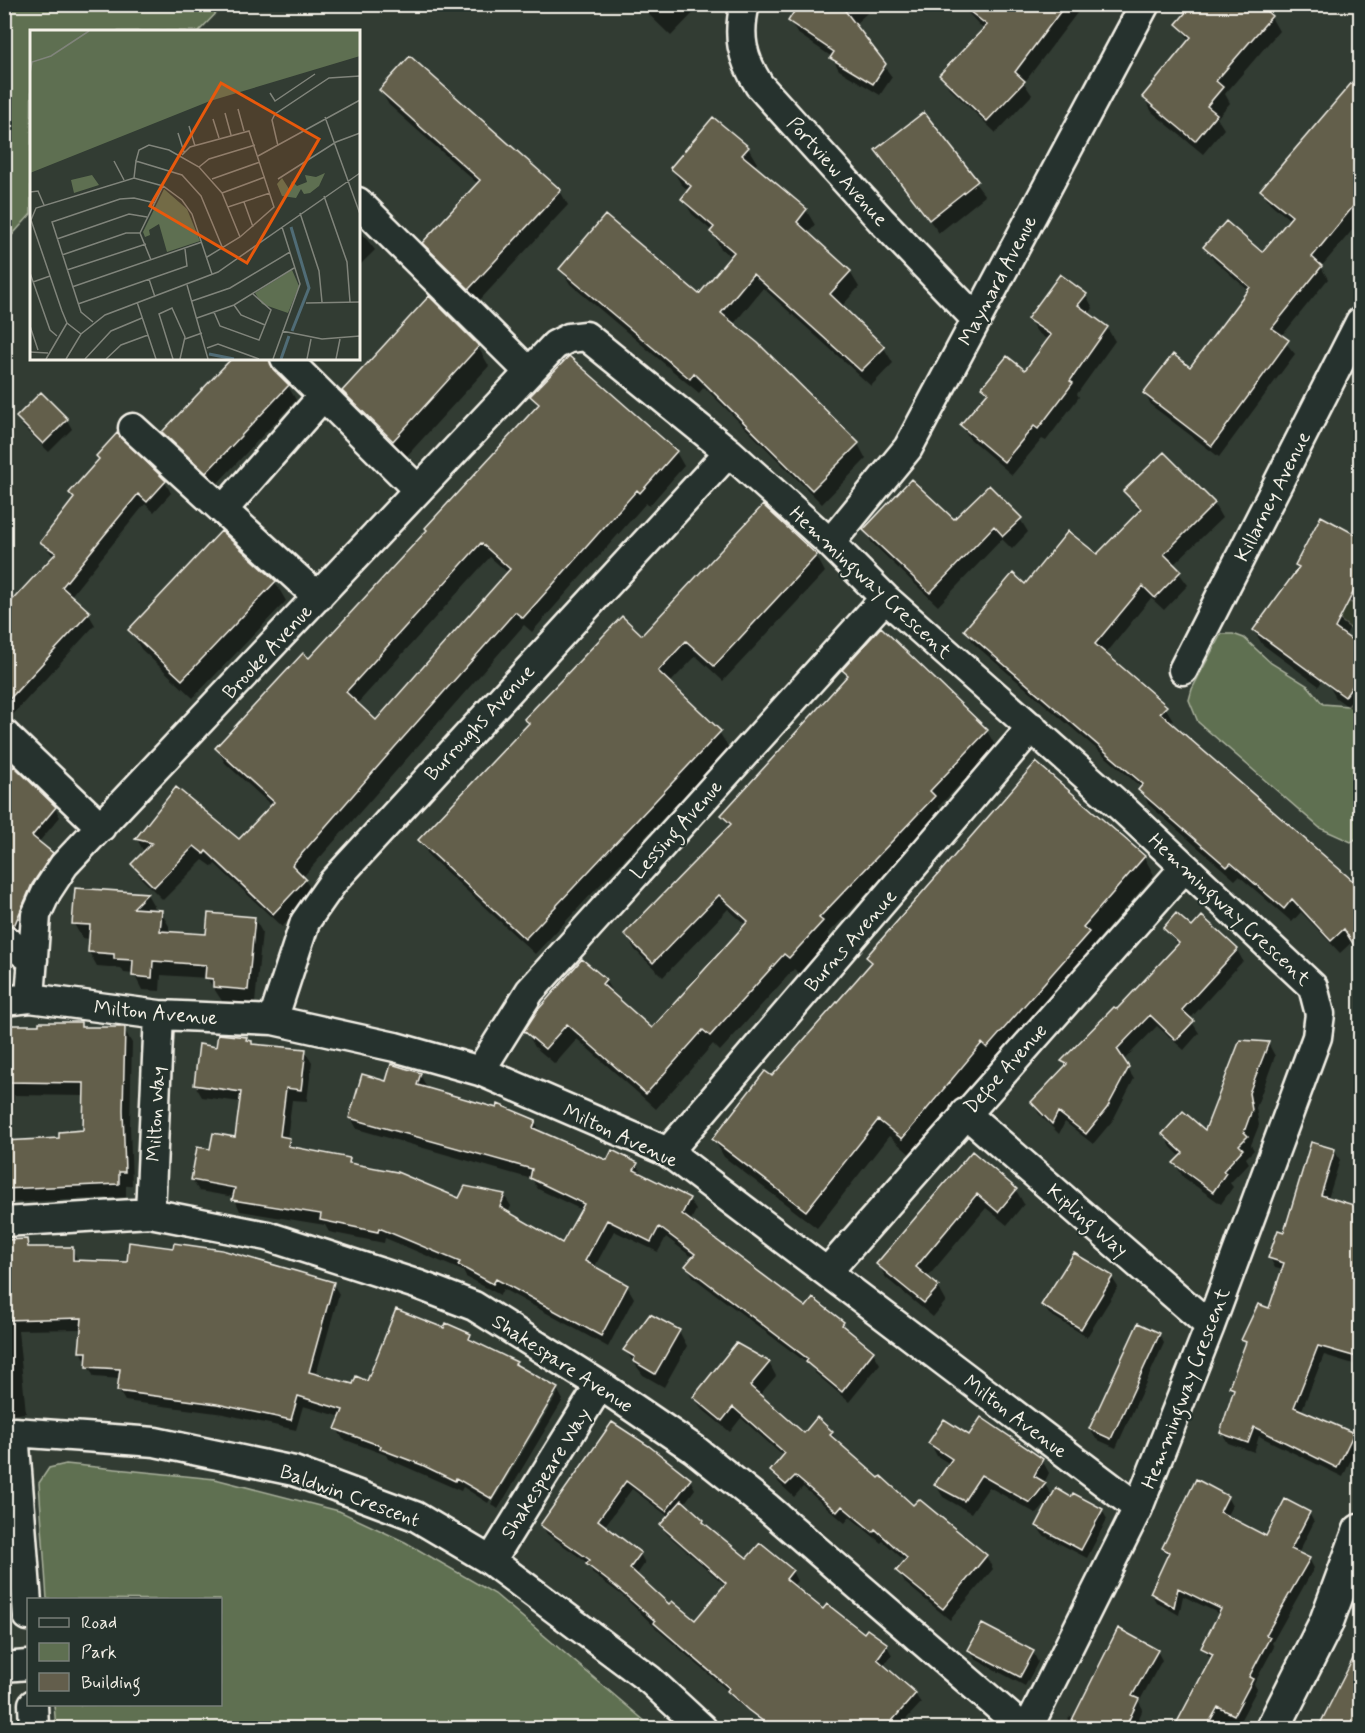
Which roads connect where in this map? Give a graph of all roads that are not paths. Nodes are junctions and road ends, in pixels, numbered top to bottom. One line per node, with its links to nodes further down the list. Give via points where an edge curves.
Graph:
1 (745, 4): 4 (street, Portview Avenue, via 740,23 741,45 747,66 759,85)
2 (1145, 4): 4 (street, Maynard Avenue)
3 (360, 204): 8 (street)
4 (976, 319): 14 (street, Maynard Avenue, via 908,448)
5 (1360, 322): 17 (street, Killarney Avenue)
6 (569, 338): 8 (street, Brooke Avenue, via 555,345); 11 (street, Hemmingway Crescent, via 586,336)
7 (287, 360): 9 (street)
8 (529, 372): 12 (street, Brooke Avenue)
9 (323, 396): 12 (street); 13 (street)
10 (133, 428): 13 (street)
11 (729, 452): 14 (street, Hemmingway Crescent); 26 (street, Burroughs Avenue, via 333,882 306,922)
12 (417, 489): 15 (street, Brooke Avenue)
13 (223, 510): 15 (street)
14 (830, 543): 16 (street, Hemmingway Crescent)
15 (318, 597): 20 (street, Brooke Avenue)
16 (885, 598): 18 (street, Hemmingway Crescent); 27 (street, Lessing Avenue, via 530,991)
17 (1183, 670)
18 (1032, 727): 21 (street, Hemmingway Crescent); 29 (street, Burns Avenue)
19 (4, 734): 20 (street)
20 (101, 827): 23 (street, Brooke Avenue, via 64,865 47,891 36,915)
21 (1185, 867): 28 (street, Defoe Avenue); 33 (street, Hemmingway Crescent, via 1313,987 1320,1014 1317,1038)
22 (4, 939): 23 (street)
23 (33, 960): 24 (street, Brooke Avenue)
24 (17, 1000): 25 (street, Milton Avenue)
25 (159, 1015): 26 (street, Milton Avenue); 30 (street, Milton Way)
26 (273, 1020): 27 (street, Milton Avenue)
27 (480, 1071): 29 (street, Milton Avenue)
28 (965, 1113): 32 (street, Defoe Avenue); 33 (street, Kipling Way)
29 (668, 1152): 32 (street, Milton Avenue)
30 (150, 1213): 31 (street, Shakespare Avenue); 34 (street, Shakespare Avenue, via 267,1236 441,1293 474,1306)
31 (4, 1222)
32 (827, 1272): 36 (street, Milton Avenue)
33 (1210, 1326): 36 (street, Hemmingway Crescent)
34 (600, 1385): 38 (street, Shakespeare Way); 45 (street, Shakespare Avenue, via 694,1449 768,1508)
35 (9, 1433): 38 (street, Baldwin Crescent, via 155,1442 294,1471 415,1516); 39 (street)
36 (1138, 1508): 46 (street, Hemmingway Crescent)
37 (1360, 1531): 47 (street, via 1326,1623)
38 (491, 1561): 44 (street, Baldwin Crescent, via 650,1680)
39 (27, 1606)
40 (27, 1665): 41 (street)
41 (4, 1667)
42 (33, 1706): 43 (street)
43 (34, 1728)
44 (702, 1728)
45 (1023, 1728)
46 (1028, 1728)
47 (1273, 1728)

